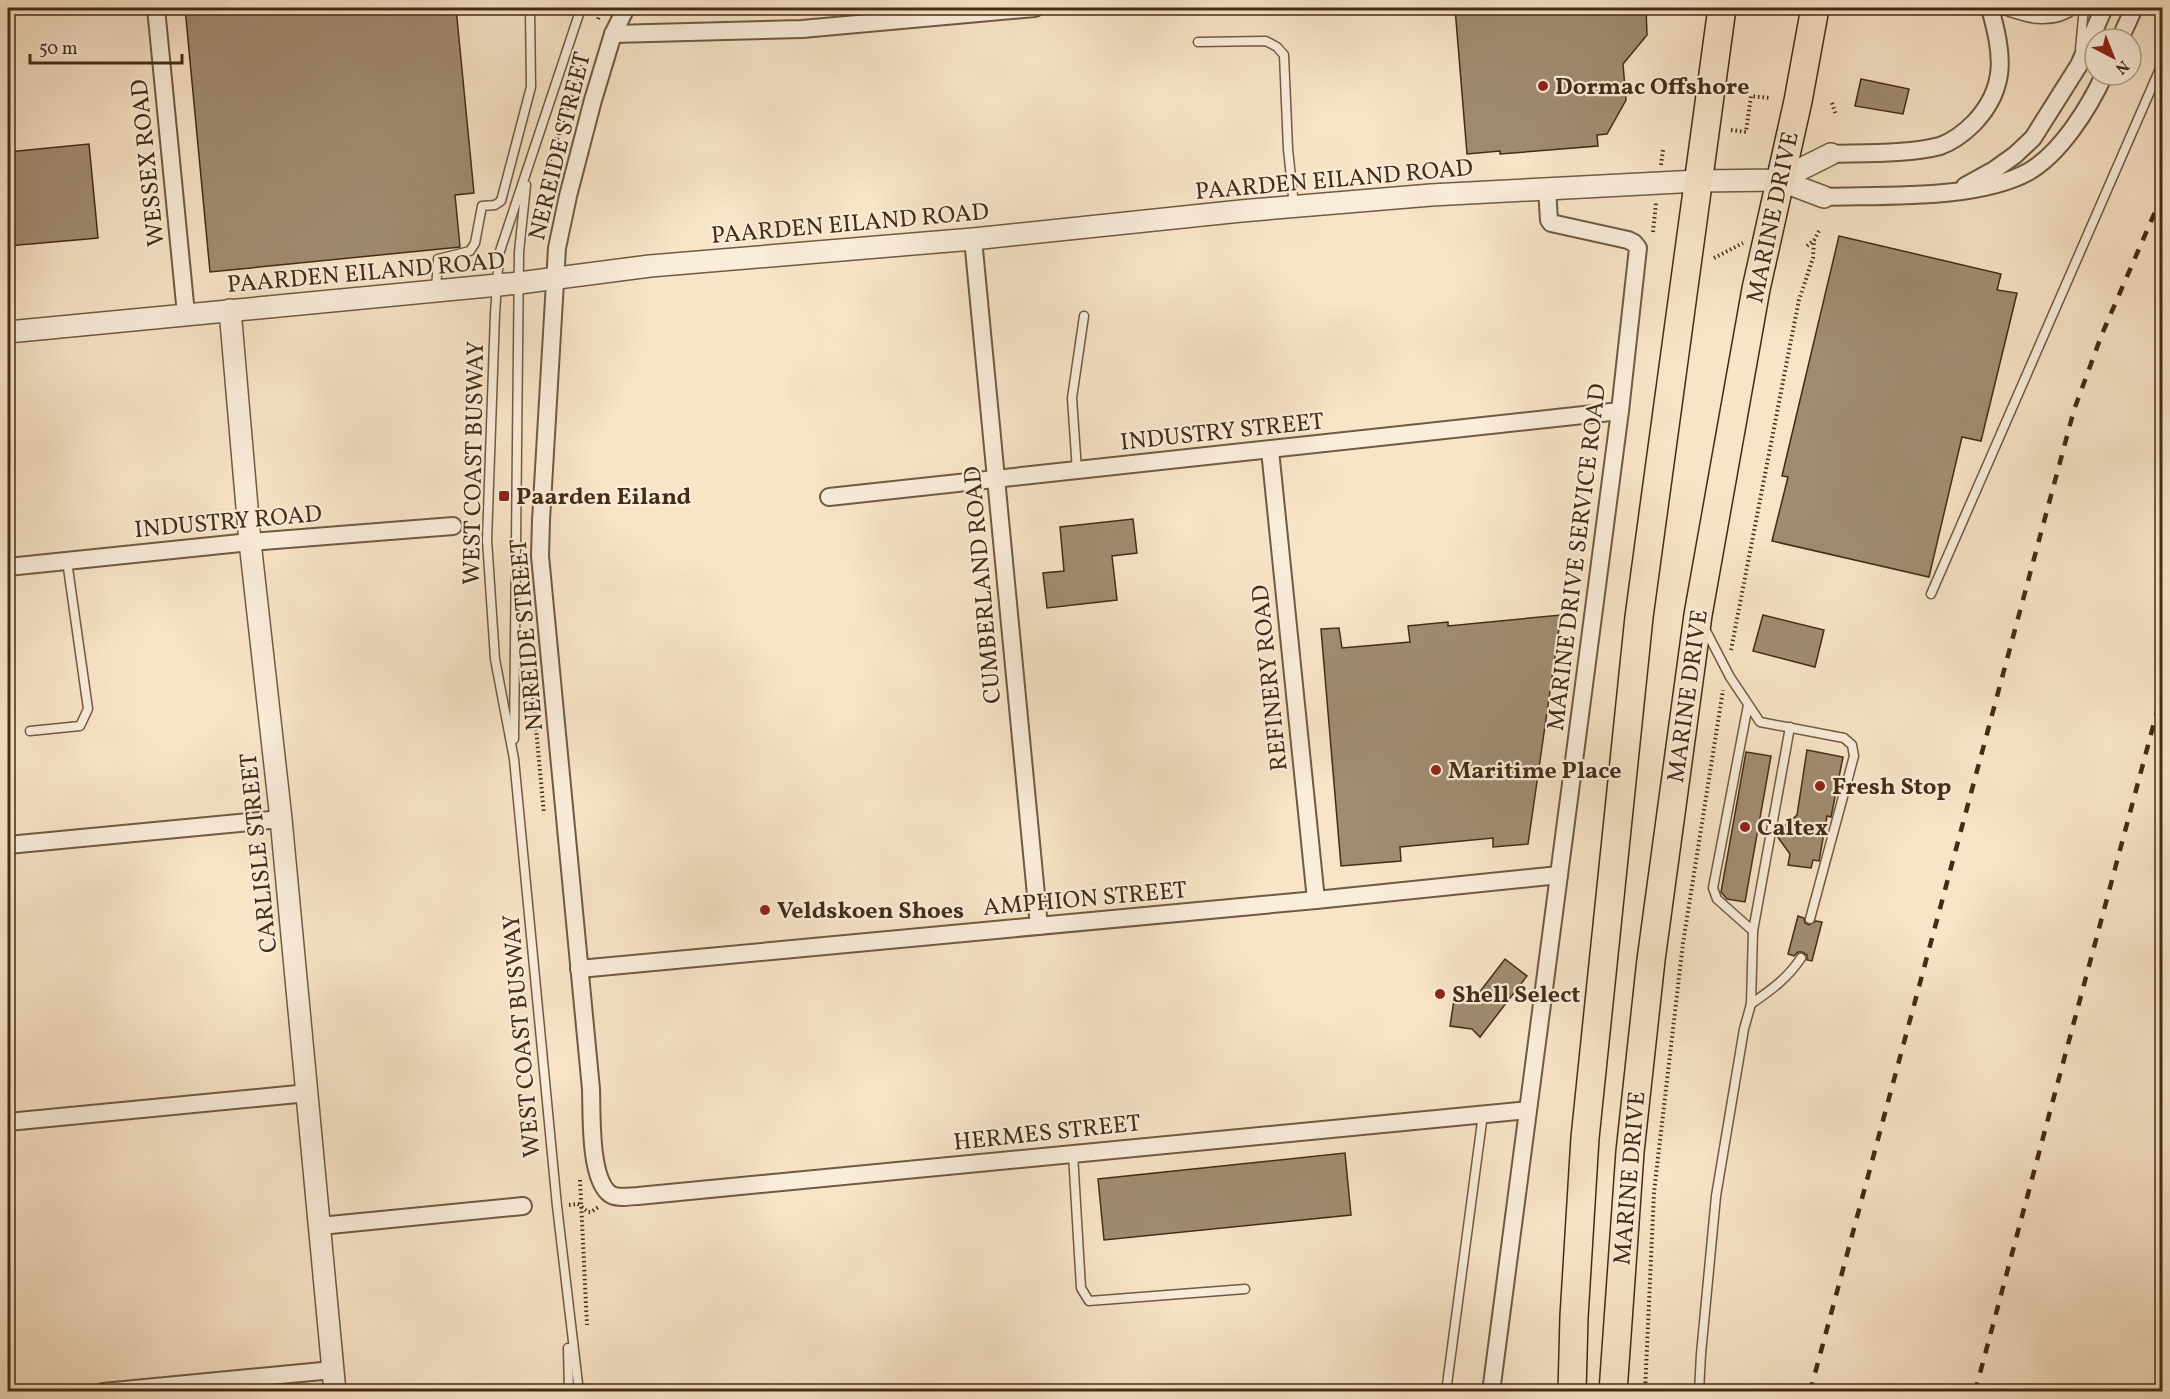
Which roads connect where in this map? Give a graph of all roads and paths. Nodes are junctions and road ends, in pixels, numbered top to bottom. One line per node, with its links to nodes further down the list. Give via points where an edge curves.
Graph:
1 (156, 8): 47 (street, WESSEX ROAD)
2 (530, 8): 45 (lane, via 531,87 501,201 482,206 470,250 438,259)
3 (581, 8): 28 (lane, WEST COAST BUSWAY)
4 (602, 8): 16 (path)
5 (626, 8): 17 (street, NEREIDE STREET)
6 (1035, 8): 17 (street, NEREIDE STREET, via 802,30)
7 (1722, 8): 30 (main road, MARINE DRIVE)
8 (1815, 8): 29 (main road, MARINE DRIVE)
9 (1990, 8): 27 (street, via 1998,40 2000,76 1991,101 1964,132 1940,146 1923,149)
10 (1999, 8): 11 (lane, via 2034,19 2051,19)
11 (2076, 8)
12 (2084, 8): 21 (lane)
13 (2104, 8): 21 (street)
14 (2134, 8): 15 (street)
15 (2125, 27)
16 (594, 29)
17 (613, 34): 42 (street, NEREIDE STREET, via 568,196)
18 (1198, 42): 35 (lane, via 1266,41 1284,55)
19 (587, 51): 33 (path)
20 (2163, 64): 59 (lane)
21 (2079, 65): 32 (street, via 2033,138 1994,170)
22 (2098, 87): 32 (street, via 2071,130 2042,162 2025,174 1998,184)
23 (1770, 98): 26 (path, via 1751,96 1746,132)
24 (1832, 103): 25 (path)
25 (1836, 115)
26 (1731, 130)
27 (1831, 154): 29 (street)
28 (528, 170): 43 (lane, WEST COAST BUSWAY); 44 (lane, WEST COAST BUSWAY, via 500,254)
29 (1779, 180): 30 (street, PAARDEN EILAND ROAD); 34 (street); 60 (main road, MARINE DRIVE)
30 (1698, 181): 31 (street, PAARDEN EILAND ROAD); 95 (main road, MARINE DRIVE, via 1639,617 1586,1138)
31 (1547, 189): 35 (street, PAARDEN EILAND ROAD); 50 (street, MARINE DRIVE SERVICE ROAD, via 1551,224 1628,240 1638,248)
32 (1953, 192): 34 (street)
33 (538, 194)
34 (1824, 197)
35 (1294, 207): 37 (street, PAARDEN EILAND ROAD)
36 (1819, 231): 38 (path)
37 (973, 239): 42 (street, PAARDEN EILAND ROAD, via 650,266); 53 (street, CUMBERLAND ROAD)
38 (1814, 240): 40 (path); 61 (path, via 1814,258 1799,300)
39 (1744, 242): 41 (path)
40 (1807, 246)
41 (1714, 258)
42 (554, 279): 43 (street, PAARDEN EILAND ROAD); 74 (street, NEREIDE STREET, via 540,556)
43 (519, 283): 44 (street, PAARDEN EILAND ROAD); 65 (lane, WEST COAST BUSWAY)
44 (497, 285): 45 (street, PAARDEN EILAND ROAD); 65 (lane, WEST COAST BUSWAY, via 487,540 495,658)
45 (436, 290): 46 (street, PAARDEN EILAND ROAD)
46 (230, 310): 47 (street, PAARDEN EILAND ROAD); 56 (street, CARLISLE STREET)
47 (186, 314): 49 (street, PAARDEN EILAND ROAD)
48 (1084, 316): 52 (lane, via 1072,398)
49 (8, 332)
50 (1620, 411): 51 (street, INDUSTRY STREET); 68 (street, MARINE DRIVE SERVICE ROAD)
51 (1270, 450): 52 (street, INDUSTRY STREET); 69 (street, REFINERY ROAD)
52 (1077, 471): 53 (street, INDUSTRY STREET)
53 (996, 480): 54 (street, INDUSTRY STREET); 71 (street, CUMBERLAND ROAD)
54 (829, 497)
55 (453, 526): 56 (street, INDUSTRY ROAD)
56 (249, 542): 57 (street, INDUSTRY ROAD); 66 (street, CARLISLE STREET)
57 (68, 561): 58 (street, INDUSTRY ROAD); 64 (lane, via 88,709 80,726)
58 (8, 567)
59 (1931, 594)
60 (1698, 615): 61 (lane); 96 (main road, MARINE DRIVE, via 1632,1129)
61 (1728, 670): 62 (lane); 97 (path, via 1683,943 1654,1192)
62 (1748, 705): 63 (lane, via 1760,722); 72 (lane, via 1713,888 1717,900)
63 (1790, 727): 70 (lane, via 1844,738 1852,745 1854,756); 72 (lane)
64 (30, 731)
65 (514, 759): 87 (lane, WEST COAST BUSWAY)
66 (281, 819): 67 (street); 76 (street, CARLISLE STREET)
67 (8, 845)
68 (1559, 875): 69 (street, AMPHION STREET); 77 (street, MARINE DRIVE SERVICE ROAD)
69 (1316, 900): 71 (street, AMPHION STREET)
70 (1810, 919)
71 (1039, 926): 74 (street, AMPHION STREET)
72 (1753, 931): 75 (lane)
73 (1801, 958): 75 (lane, via 1779,985)
74 (579, 969): 81 (street, NEREIDE STREET, via 596,1160 600,1179)
75 (1751, 1004): 98 (lane, via 1716,1196)
76 (308, 1093): 79 (street); 85 (street, CARLISLE STREET)
77 (1528, 1110): 78 (street, HERMES STREET); 94 (street, MARINE DRIVE SERVICE ROAD)
78 (1483, 1114): 80 (street, HERMES STREET); 93 (lane)
79 (8, 1122)
80 (1073, 1154): 81 (street, HERMES STREET); 86 (lane, via 1082,1288 1089,1301)
81 (615, 1196)
82 (572, 1204): 84 (path)
83 (523, 1206): 85 (street)
84 (583, 1209)
85 (320, 1226): 88 (street, CARLISLE STREET)
86 (1245, 1289)
87 (568, 1308): 91 (lane, WEST COAST BUSWAY); 92 (lane, WEST COAST BUSWAY)
88 (333, 1370): 89 (street); 90 (street, CARLISLE STREET)
89 (103, 1392)
90 (335, 1392)
91 (569, 1392)
92 (579, 1392)
93 (1446, 1392)
94 (1491, 1392)
95 (1572, 1392)
96 (1613, 1392)
97 (1645, 1392)
98 (1699, 1392)

